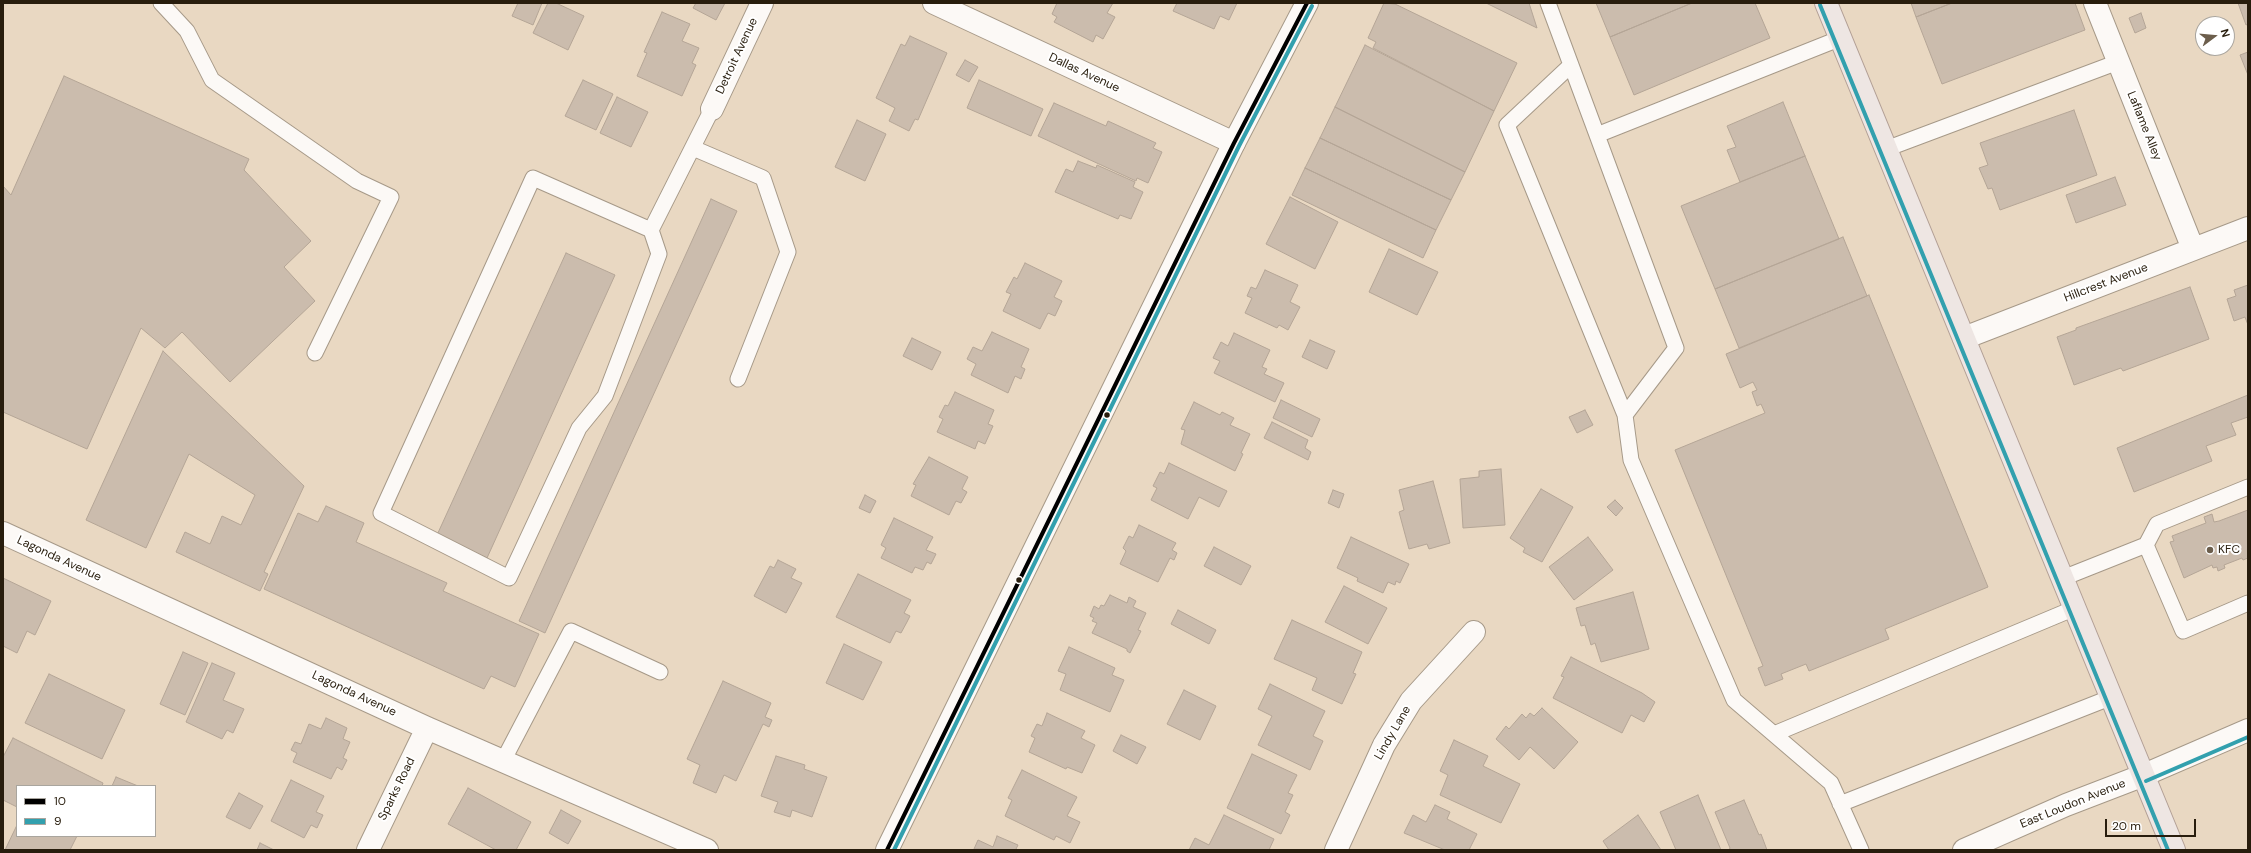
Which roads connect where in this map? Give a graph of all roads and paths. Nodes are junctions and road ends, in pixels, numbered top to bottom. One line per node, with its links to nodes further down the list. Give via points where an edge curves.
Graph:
1 (161, 3): 20 (lane, via 187,31 212,80 357,181 391,197)
2 (762, 3): 11 (street, Detroit Avenue)
3 (934, 3): 13 (street, Dallas Avenue)
4 (1307, 3): 13 (street)
5 (1548, 3): 10 (lane)
6 (1826, 3): 8 (main road)
7 (2095, 3): 9 (street, Laflame Alley)
8 (1841, 38): 12 (lane); 15 (main road)
9 (2118, 62): 15 (lane); 18 (street, Laflame Alley)
10 (1571, 64): 12 (lane); 22 (lane, via 1507,125)
11 (712, 109): 14 (lane)
12 (1597, 135): 22 (lane, via 1676,348)
13 (1234, 143): 40 (street)
14 (693, 148): 17 (lane); 21 (lane, via 763,178 788,252)
15 (1886, 149): 19 (main road)
16 (2248, 228): 18 (street, Hillcrest Avenue)
17 (651, 230): 17 (lane, via 533,178 381,513 509,578 579,428 605,396 659,254)
18 (2193, 249): 19 (street, Hillcrest Avenue)
19 (1964, 338): 26 (main road)
20 (315, 353)
21 (738, 379)
22 (1626, 415): 34 (lane, via 1631,460 1734,700)
23 (2248, 487): 25 (lane, via 2157,524)
24 (3, 533): 32 (street, Lagonda Avenue)
25 (2146, 545): 26 (lane); 27 (lane, via 2183,631)
26 (2063, 578): 28 (main road)
27 (2248, 603)
28 (2075, 608): 31 (main road); 34 (lane)
29 (1474, 632): 41 (street, Lindy Lane, via 1411,701 1384,745)
30 (660, 672): 35 (lane, via 571,631)
31 (2112, 697): 36 (main road); 37 (lane)
32 (427, 728): 35 (street, Lagonda Avenue); 38 (street, Sparks Road)
33 (2248, 730): 36 (street, East Loudon Avenue)
34 (1774, 734): 37 (lane, via 1831,782)
35 (503, 761): 39 (street, Lagonda Avenue)
36 (2144, 775): 43 (street, East Loudon Avenue, via 2066,805); 44 (main road)
37 (1840, 804): 42 (lane)
38 (368, 850)
39 (707, 850)
40 (888, 850)
41 (1336, 850)
42 (1861, 850)
43 (1964, 850)
44 (2174, 850)

